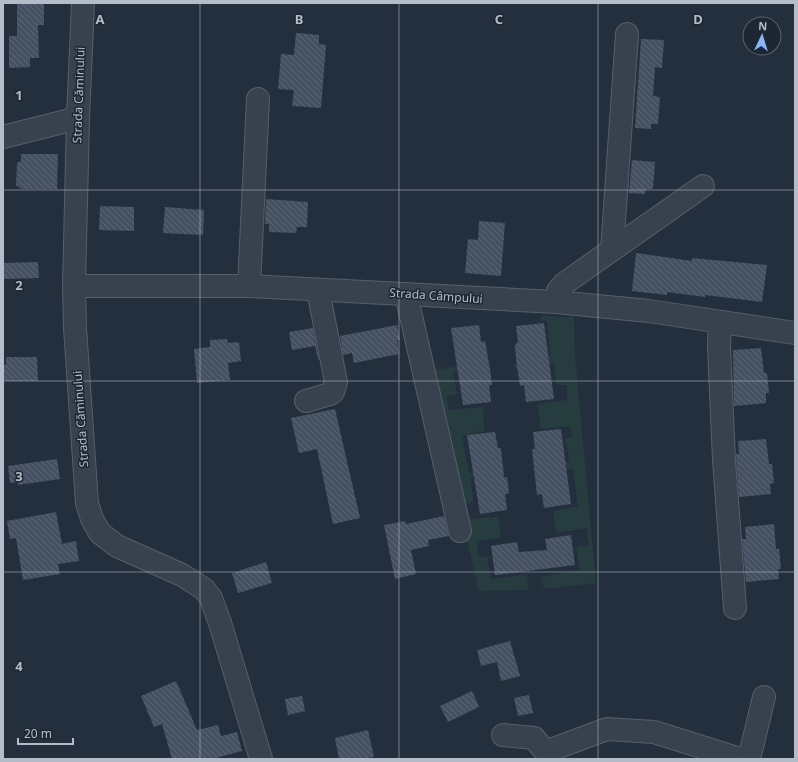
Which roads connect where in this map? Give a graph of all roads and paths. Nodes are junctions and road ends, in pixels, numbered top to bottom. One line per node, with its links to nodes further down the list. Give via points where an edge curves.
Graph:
1 (83, 3): 4 (street, Strada Căminului)
2 (627, 34): 7 (street)
3 (258, 99): 9 (street)
4 (78, 118): 5 (street); 8 (street, Strada Căminului)
5 (3, 137)
6 (703, 186): 7 (street)
7 (612, 250): 12 (street, via 565,283 558,291)
8 (74, 286): 9 (street, Strada Câmpului); 21 (street, Strada Căminului, via 87,503 92,519 100,533 117,546 182,575 204,588 211,598 220,623)
9 (249, 286): 10 (street, Strada Câmpului)
10 (318, 290): 11 (street, Strada Câmpului); 15 (street, via 336,382 334,392)
11 (406, 294): 12 (street, Strada Câmpului); 16 (street)
12 (556, 302): 13 (street, Strada Câmpului, via 649,311)
13 (720, 322): 14 (street, Strada Câmpului); 17 (street, via 724,452)
14 (795, 333)
15 (306, 400)
16 (460, 531)
17 (735, 608)
18 (764, 697): 23 (street)
19 (503, 734): 20 (street, via 534,738)
20 (550, 758): 22 (street, via 553,749 606,730 654,732)
21 (261, 759)
22 (740, 759)
23 (749, 759)

